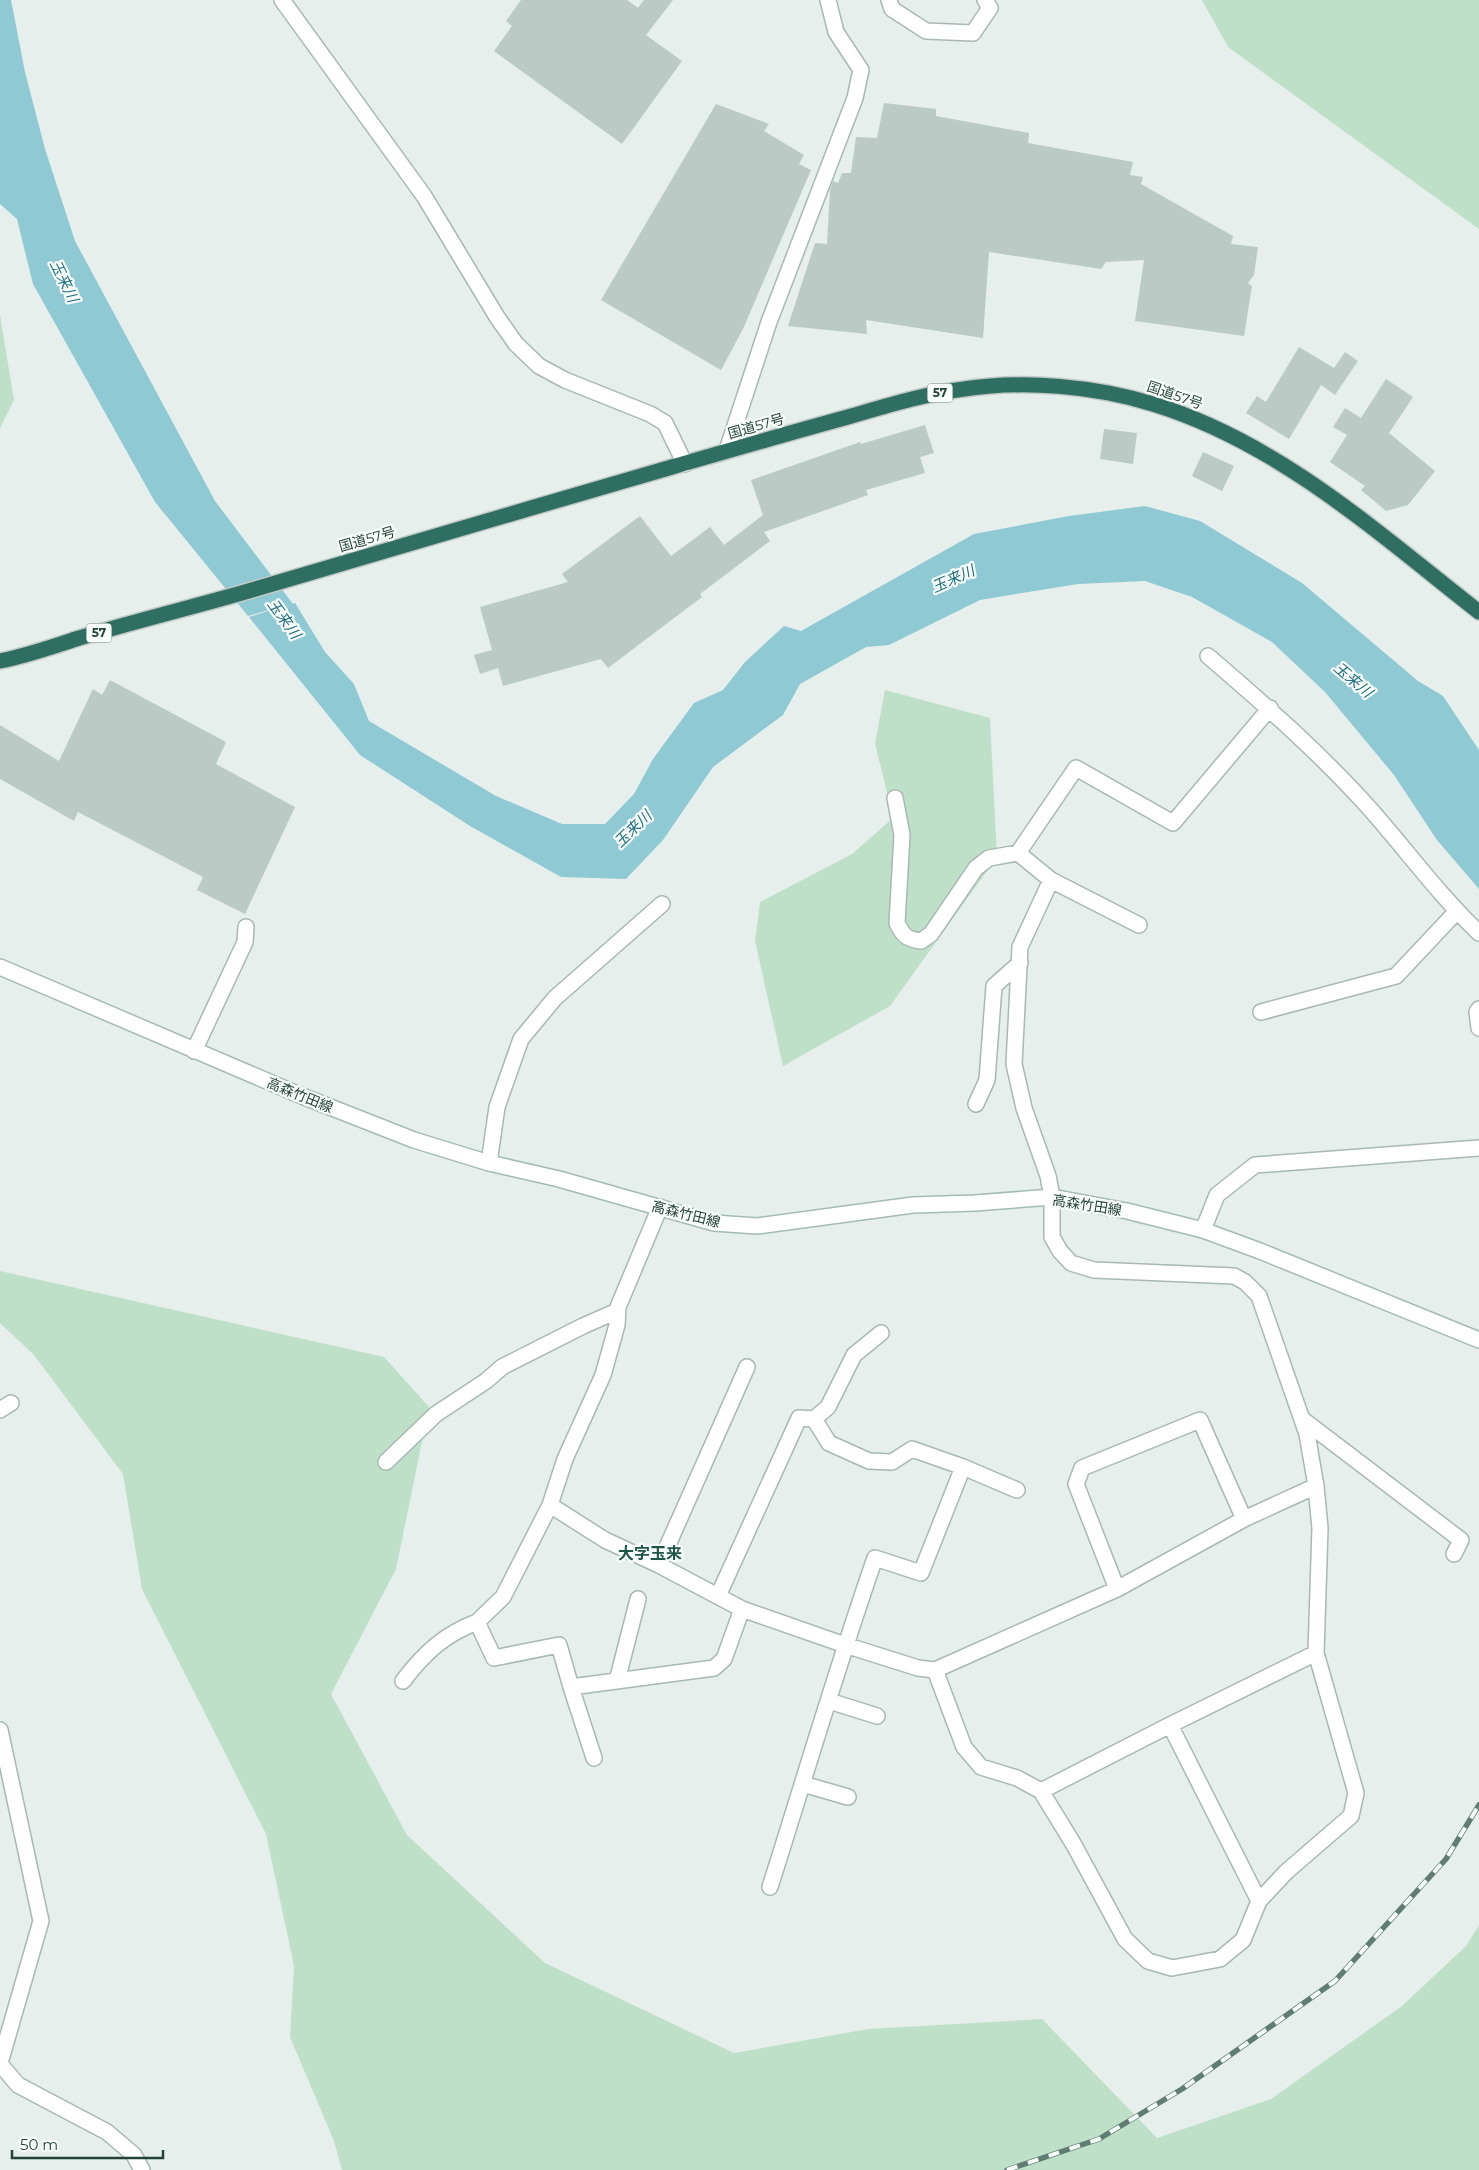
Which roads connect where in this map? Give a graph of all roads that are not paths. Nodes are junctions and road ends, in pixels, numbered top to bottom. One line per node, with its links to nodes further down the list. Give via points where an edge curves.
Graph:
1 (282, 0): 6 (street, via 424,196 516,344 539,366 565,380 665,423)
2 (828, 0): 5 (street, via 836,32 861,70 855,98 769,322)
3 (889, 0): 4 (street, via 892,9 926,31 973,33 990,8)
4 (985, 0)
5 (727, 450): 6 (highway, 国道57号 / 57); 7 (highway, 国道57号 / 57, via 922,396 966,388 1012,385 1105,392 1150,402 1190,416 1259,450 1350,512)
6 (685, 464): 9 (highway, 国道57号 / 57, via 76,639 28,656)
7 (1479, 612)
8 (1208, 656): 10 (street)
9 (0, 661)
10 (1270, 708): 12 (street, via 1173,823 1076,768); 15 (street, via 1370,810)
11 (895, 798): 12 (street, via 902,835 897,923 909,940 921,941 931,934 976,868 990,858)
12 (1018, 853): 13 (street)
13 (1051, 880): 16 (street); 19 (street, via 1020,947)
14 (662, 904): 27 (street, via 555,998 521,1039 497,1107)
15 (1457, 911): 18 (street); 22 (street, via 1396,976)
16 (1139, 925)
17 (246, 927): 24 (street, via 245,942)
18 (1479, 933)
19 (1020, 963): 25 (street, via 994,986 987,1080); 28 (street, via 1014,1064)
20 (0, 968): 24 (street, 高森竹田線)
21 (1479, 1009): 23 (street)
22 (1261, 1012)
23 (1479, 1028)
24 (194, 1052): 27 (street, 高森竹田線, via 414,1140)
25 (976, 1104)
26 (1479, 1148): 30 (street, via 1254,1165 1217,1195)
27 (489, 1163): 29 (street, 高森竹田線)
28 (1052, 1197): 29 (street, 高森竹田線, via 913,1205 757,1226 714,1223); 30 (street, 高森竹田線); 36 (street, via 1052,1237 1071,1263 1094,1270 1227,1275 1245,1282 1259,1296)
29 (660, 1207): 31 (street)
30 (1203, 1230): 33 (street, 高森竹田線, via 1260,1250)
31 (617, 1312): 37 (street, via 502,1368 436,1414); 41 (street, via 617,1325 603,1374 565,1459)
32 (881, 1334): 35 (street, via 854,1355 828,1408)
33 (1479, 1340)
34 (747, 1367): 44 (street)
35 (814, 1419): 38 (street, via 829,1443 869,1461 892,1462 912,1449); 46 (street, via 799,1418)
36 (1302, 1419): 39 (street); 43 (street, via 1461,1540)
37 (386, 1462)
38 (964, 1467): 40 (street); 50 (street, via 921,1573 875,1558)
39 (1316, 1486): 42 (street); 51 (street, via 1320,1528)
40 (1017, 1490)
41 (550, 1505): 44 (street, via 605,1540); 49 (street, via 503,1597)
42 (1244, 1520): 45 (street); 45 (street, via 1200,1420 1082,1468 1076,1484)
43 (1454, 1554)
44 (659, 1565): 46 (street)
45 (1118, 1588): 52 (street)
46 (718, 1596): 48 (street)
47 (638, 1599): 54 (street)
48 (742, 1609): 50 (street); 54 (street, via 724,1660 714,1668)
49 (477, 1622): 53 (street, via 435,1644); 55 (street, via 494,1658 559,1645)
50 (845, 1645): 52 (street, via 918,1668); 56 (street)
51 (1316, 1654): 58 (street); 65 (street, via 1356,1793 1351,1816 1286,1872)
52 (935, 1670): 62 (street, via 964,1747 981,1767 1017,1778)
53 (403, 1680)
54 (616, 1681): 55 (street)
55 (571, 1687): 60 (street)
56 (829, 1701): 57 (street); 61 (street)
57 (877, 1716)
58 (1170, 1725): 62 (street); 65 (street)
59 (0, 1730): 66 (street, via 41,1921)
60 (594, 1758)
61 (803, 1784): 63 (street); 64 (street)
62 (1041, 1791): 65 (street, via 1125,1939 1148,1961 1172,1968 1220,1959 1243,1940)
63 (848, 1796)
64 (770, 1887)
65 (1259, 1901)
66 (0, 2064): 67 (street, via 18,2085 107,2132 134,2155)
67 (142, 2170)

